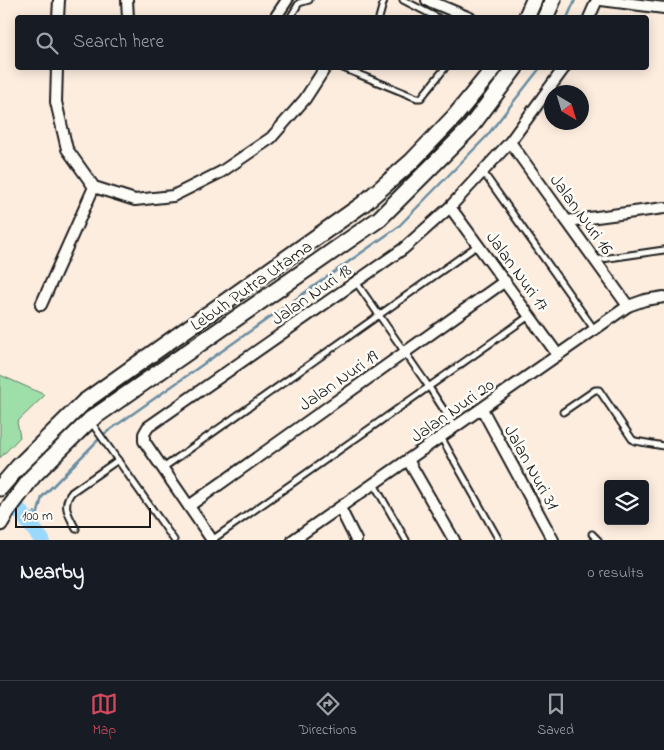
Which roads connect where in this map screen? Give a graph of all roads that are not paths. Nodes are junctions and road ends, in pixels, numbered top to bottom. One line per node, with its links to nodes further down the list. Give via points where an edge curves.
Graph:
1 (59, 0): 13 (street)
2 (127, 0): 14 (street)
3 (287, 0): 15 (street)
4 (309, 0): 16 (lane, via 299,3)
5 (384, 0): 17 (lane)
6 (403, 0): 18 (lane)
7 (426, 0): 19 (street)
8 (534, 0): 20 (main road)
9 (553, 0): 21 (main road)
10 (597, 0): 22 (street)
11 (601, 0): 12 (street)
12 (664, 8)
13 (58, 15)
14 (128, 15)
15 (277, 15)
16 (292, 15)
17 (380, 15)
18 (432, 15)
19 (463, 15)
20 (527, 15)
21 (546, 15)
22 (591, 15)
23 (57, 70): 32 (street, via 56,102 67,149)
24 (323, 70): 32 (street, via 305,99 271,138 221,172 173,196 135,200)
25 (358, 70): 26 (lane, via 416,98 421,98)
26 (443, 70)
27 (492, 70): 60 (main road, Lebuh Putra Utama, via 411,162 363,204 84,402)
28 (513, 70): 52 (main road, Lebuh Putra Utama, via 469,129 379,219)
29 (563, 70): 30 (street, Jalan Nuri 18)
30 (510, 142): 31 (street, Jalan Nuri 18); 35 (street, Jalan Nuri 16)
31 (482, 172): 33 (street, Jalan Nuri 18); 46 (lane)
32 (94, 187): 42 (street)
33 (450, 206): 36 (street, Jalan Nuri 17); 40 (street, Jalan Nuri 18, via 403,249)
34 (664, 208): 35 (street)
35 (567, 222): 38 (street, Jalan Nuri 16)
36 (478, 245): 39 (street, Jalan Nuri 17); 44 (lane)
37 (664, 250): 38 (lane)
38 (595, 260): 43 (street, Jalan Nuri 16)
39 (505, 281): 45 (street, Jalan Nuri 17); 47 (street, Jalan Nuri 19)
40 (356, 282): 44 (lane); 58 (street, Jalan Nuri 18, via 148,427 144,441)
41 (664, 297): 43 (street, Jalan Nuri 20)
42 (41, 305)
43 (628, 306): 46 (street, Jalan Nuri 20)
44 (380, 315): 47 (lane); 58 (lane)
45 (530, 316): 48 (street, Jalan Nuri 17); 49 (lane)
46 (594, 330): 48 (street, Jalan Nuri 20)
47 (406, 352): 49 (lane); 61 (street, Jalan Nuri 19)
48 (558, 355): 50 (street, Jalan Nuri 20)
49 (429, 387): 53 (lane); 67 (lane)
50 (482, 409): 53 (street, Jalan Nuri 20); 73 (street, Jalan Nuri 31)
51 (563, 412): 55 (lane, via 598,390 632,439)
52 (94, 426): 56 (lane); 63 (main road, Lebuh Putra Utama, via 33,476)
53 (455, 427): 54 (street, Jalan Nuri 20)
54 (441, 437): 57 (street, Jalan Nuri 20); 72 (lane)
55 (664, 446)
56 (118, 460): 64 (lane, via 68,496 66,508); 66 (lane)
57 (408, 460): 59 (street, Jalan Nuri 20); 71 (street)
58 (163, 468): 61 (street, Jalan Nuri 18)
59 (374, 484): 62 (street, Jalan Nuri 20); 70 (lane)
60 (0, 488)
61 (189, 506): 67 (street, Jalan Nuri 18)
62 (340, 508): 68 (street, Jalan Nuri 20); 69 (street)
63 (0, 522)
64 (76, 529)
65 (592, 534): 74 (lane)
66 (174, 540)
67 (212, 540)
68 (293, 540)
69 (356, 540)
70 (406, 540)
71 (454, 540)
72 (499, 540)
73 (553, 540)
74 (598, 540)

